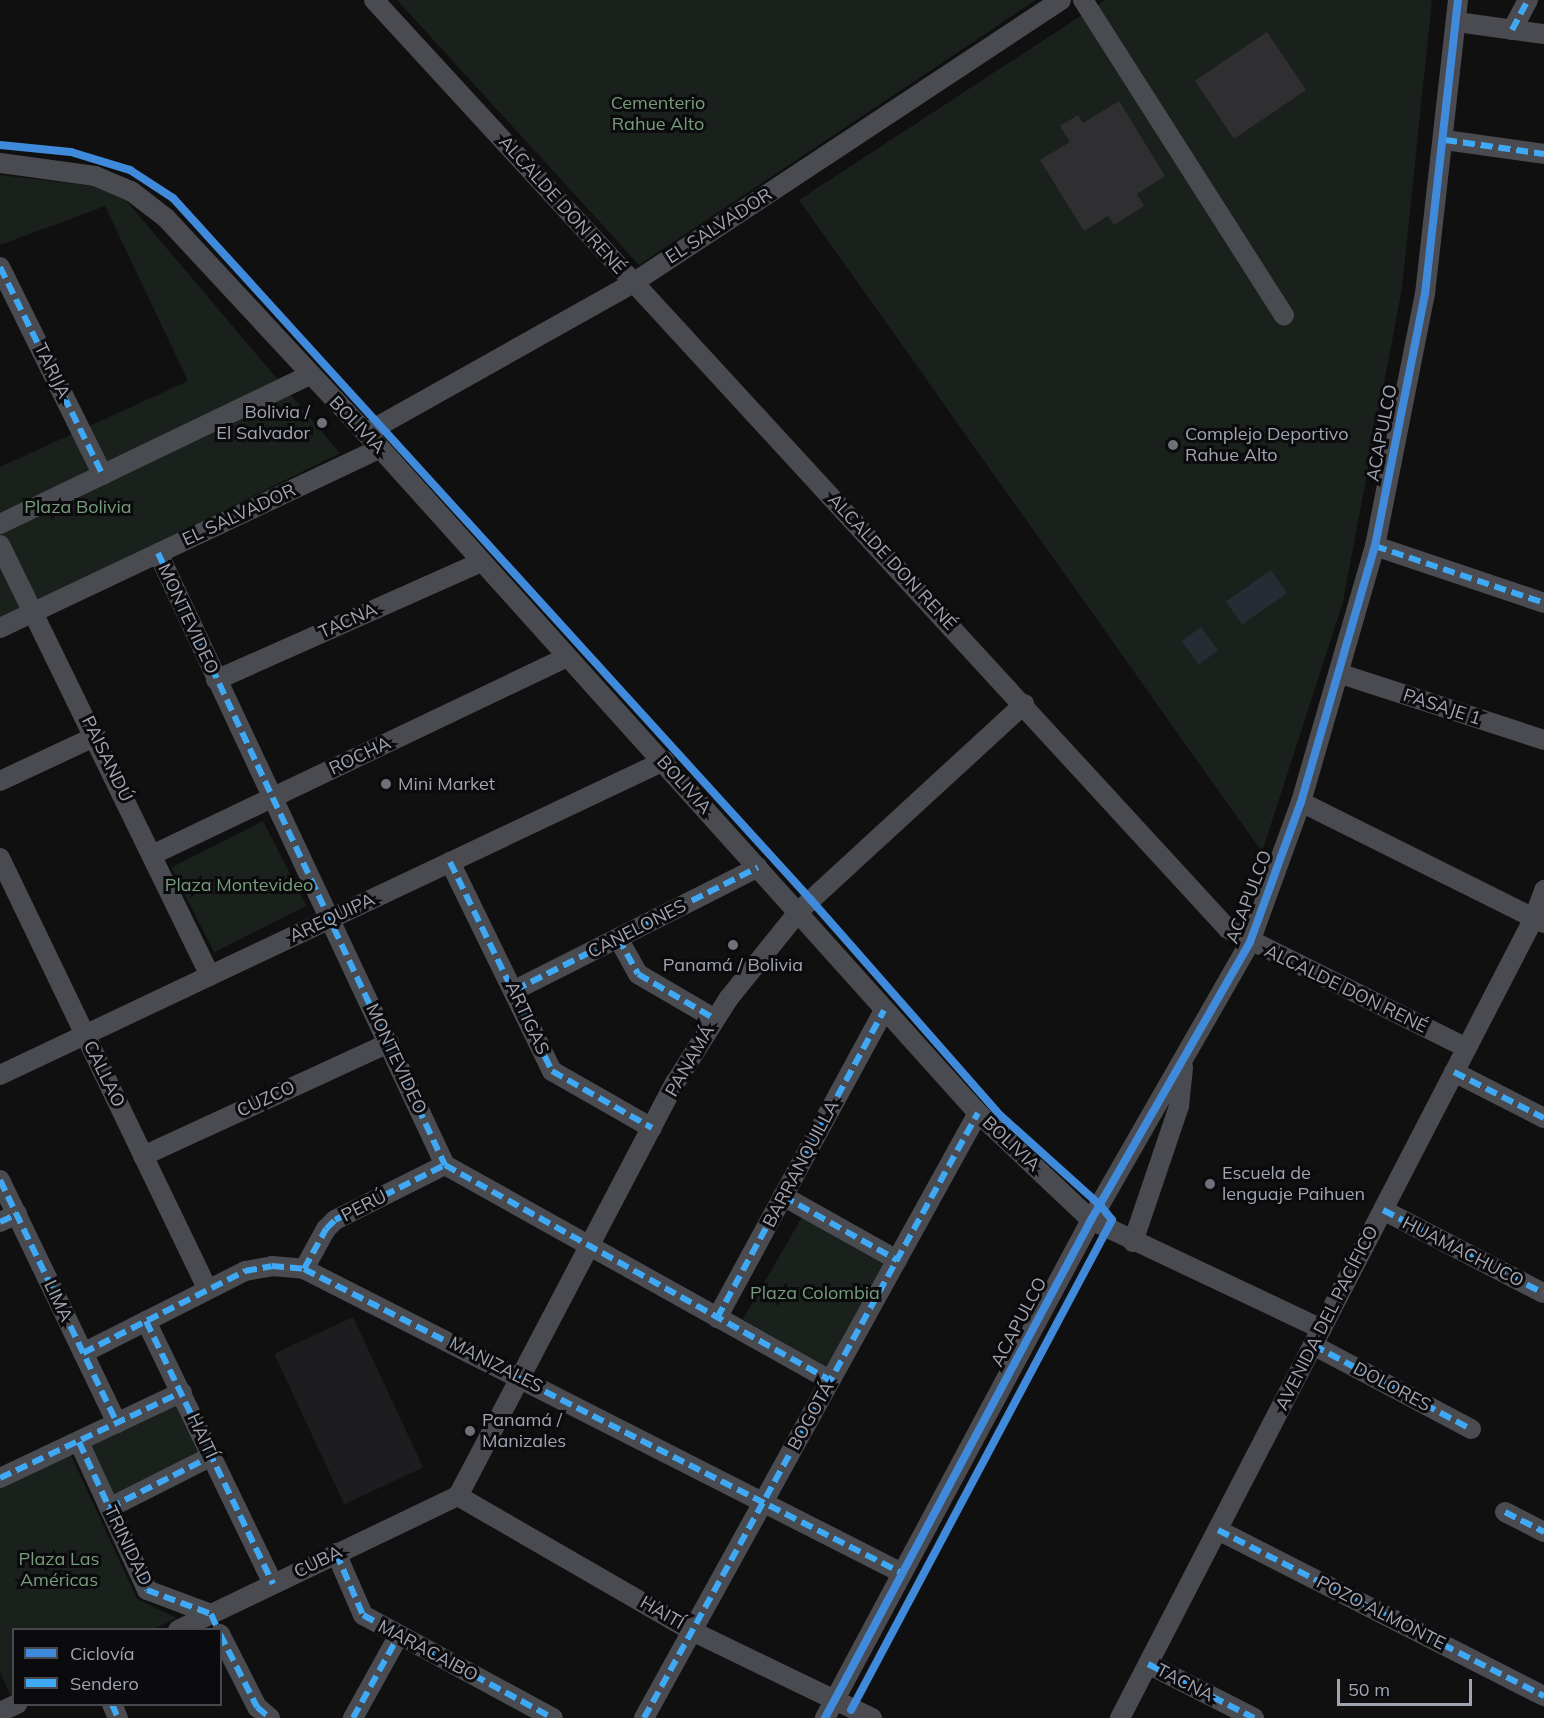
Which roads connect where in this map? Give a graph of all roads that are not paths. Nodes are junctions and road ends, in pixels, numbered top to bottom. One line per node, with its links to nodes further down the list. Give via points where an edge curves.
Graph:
1 (374, 0): 13 (street, ALCALDE DON RENÉ)
2 (1061, 0): 13 (street, EL SALVADOR)
3 (1083, 0): 14 (street)
4 (1458, 0): 6 (street, ACAPULCO)
5 (1528, 0): 7 (street)
6 (1457, 22): 7 (street); 9 (street, ACAPULCO)
7 (1512, 30): 8 (street)
8 (1544, 34)
9 (1445, 140): 10 (street); 21 (street, ACAPULCO, via 1425,294)
10 (1544, 154)
11 (0, 163): 15 (street, BOLIVIA, via 95,176 131,191 166,218)
12 (0, 267): 18 (street, TARIJA)
13 (633, 283): 16 (street, EL SALVADOR); 30 (street, ALCALDE DON RENÉ)
14 (1284, 315)
15 (309, 375): 16 (street, BOLIVIA); 18 (street)
16 (366, 433): 17 (street, BOLIVIA)
17 (380, 448): 22 (street, EL SALVADOR); 23 (street, BOLIVIA)
18 (103, 475): 19 (street)
19 (0, 524)
20 (0, 545): 25 (street, PAISANDÚ)
21 (1375, 546): 24 (street); 28 (street, ACAPULCO)
22 (158, 553): 25 (street, EL SALVADOR); 29 (street, MONTEVIDEO)
23 (481, 562): 27 (street, BOLIVIA); 29 (street, TACNA)
24 (1544, 603)
25 (34, 612): 26 (street, EL SALVADOR); 31 (street, PAISANDÚ)
26 (0, 628)
27 (567, 657): 33 (street, BOLIVIA); 35 (street, ROCHA)
28 (1341, 674): 32 (street, PASAJE 1); 36 (street, ACAPULCO)
29 (216, 680): 35 (street, MONTEVIDEO)
30 (1024, 704): 42 (street, PANAMÁ); 46 (street, ALCALDE DON RENÉ, via 1228,929)
31 (96, 736): 34 (street); 37 (street, PAISANDÚ)
32 (1544, 740)
33 (664, 762): 39 (street, AREQUIPA); 40 (street, BOLIVIA)
34 (0, 781)
35 (272, 798): 37 (street, ROCHA); 43 (street, MONTEVIDEO)
36 (1301, 802): 44 (street); 46 (street, ACAPULCO)
37 (152, 855): 47 (street, PAISANDÚ)
38 (0, 858): 51 (street, CALLAO)
39 (450, 862): 43 (street, AREQUIPA); 48 (street, ARTIGAS)
40 (758, 867): 42 (street, BOLIVIA); 45 (street, CANELONES)
41 (1544, 890): 44 (street)
42 (799, 911): 49 (street, BOLIVIA); 50 (street, PANAMÁ)
43 (329, 920): 47 (street, AREQUIPA); 52 (street, MONTEVIDEO)
44 (1539, 921): 53 (street, AVENIDA DEL PACÍFICO)
45 (618, 938): 48 (street, CANELONES); 50 (street, via 638,974)
46 (1250, 942): 53 (street, ALCALDE DON RENÉ); 54 (street, ACAPULCO)
47 (210, 975): 51 (street, AREQUIPA)
48 (515, 990): 59 (street, ARTIGAS, via 552,1071)
49 (884, 1010): 57 (street, BOLIVIA); 63 (street, BARRANQUILLA)
50 (715, 1019): 59 (street, PANAMÁ)
51 (85, 1035): 56 (street, AREQUIPA); 60 (street, CALLAO)
52 (389, 1043): 60 (street, CUZCO); 61 (street, MONTEVIDEO)
53 (1467, 1048): 55 (street, AVENIDA DEL PACÍFICO)
54 (1184, 1061): 66 (street, ACAPULCO); 67 (street, ACAPULCO, via 1179,1106)
55 (1454, 1072): 58 (street); 64 (street, AVENIDA DEL PACÍFICO)
56 (0, 1075)
57 (978, 1113): 66 (street, BOLIVIA); 69 (street, BOGOTÁ)
58 (1544, 1118)
59 (652, 1128): 68 (street, PANAMÁ)
60 (143, 1156): 71 (street, CALLAO)
61 (445, 1165): 68 (street); 70 (street, PERÚ, via 335,1220)
62 (0, 1180): 65 (street, LIMA)
63 (783, 1196): 69 (street); 73 (street, BARRANQUILLA)
64 (1383, 1210): 72 (street, HUAMACHUCO); 75 (street, AVENIDA DEL PACÍFICO)
65 (8, 1218): 76 (street, LIMA)
66 (1091, 1220): 67 (street, BOLIVIA); 92 (street, ACAPULCO)
67 (1133, 1242): 75 (street, BOLIVIA)
68 (590, 1246): 73 (street); 77 (street, PANAMÁ)
69 (897, 1260): 78 (street, BOGOTÁ)
70 (304, 1269): 71 (street, MANIZALES, via 258,1267); 77 (street, MANIZALES)
71 (207, 1289): 74 (street, MANIZALES)
72 (1543, 1293)
73 (717, 1318): 78 (street)
74 (146, 1321): 76 (street, MANIZALES); 79 (street, HAITÍ)
75 (1317, 1337): 81 (street, DOLORES); 89 (street, AVENIDA DEL PACÍFICO)
76 (83, 1353): 80 (street, LIMA)
77 (522, 1377): 85 (street, PANAMÁ); 86 (street, MANIZALES)
78 (830, 1380): 86 (street, BOGOTÁ)
79 (182, 1392): 80 (street); 83 (street, HAITÍ)
80 (117, 1423): 82 (street)
81 (1471, 1429)
82 (79, 1442): 84 (street); 87 (street, TRINIDAD)
83 (212, 1456): 87 (street); 93 (street, HAITÍ)
84 (0, 1478)
85 (458, 1496): 91 (street, CUBA); 96 (street, HAITÍ)
86 (764, 1501): 92 (street, MANIZALES); 96 (street, BOGOTÁ)
87 (109, 1508): 94 (street, TRINIDAD, via 147,1590)
88 (1505, 1512): 90 (street)
89 (1218, 1530): 99 (street, AVENIDA DEL PACÍFICO); 100 (street, POZO ALMONTE)
90 (1544, 1533)
91 (336, 1553): 93 (street, CUBA); 97 (street, MARACAIBO, via 363,1615)
92 (902, 1573): 101 (street, ACAPULCO)
93 (273, 1584): 94 (street, CUBA)
94 (214, 1622): 95 (street, CUBA)
95 (183, 1628)
96 (692, 1631): 101 (street, HAITÍ); 105 (street, BOGOTÁ)
97 (399, 1635): 103 (street); 104 (street, MARACAIBO)
98 (222, 1638): 102 (street, via 257,1707)
99 (1148, 1664): 107 (street, AVENIDA DEL PACÍFICO); 108 (street, TACNA)
100 (1544, 1696)
101 (829, 1710): 106 (street, HAITÍ)
102 (270, 1718)
103 (353, 1718)
104 (553, 1718)
105 (644, 1718)
106 (872, 1718)
107 (1120, 1718)
108 (1254, 1718)

